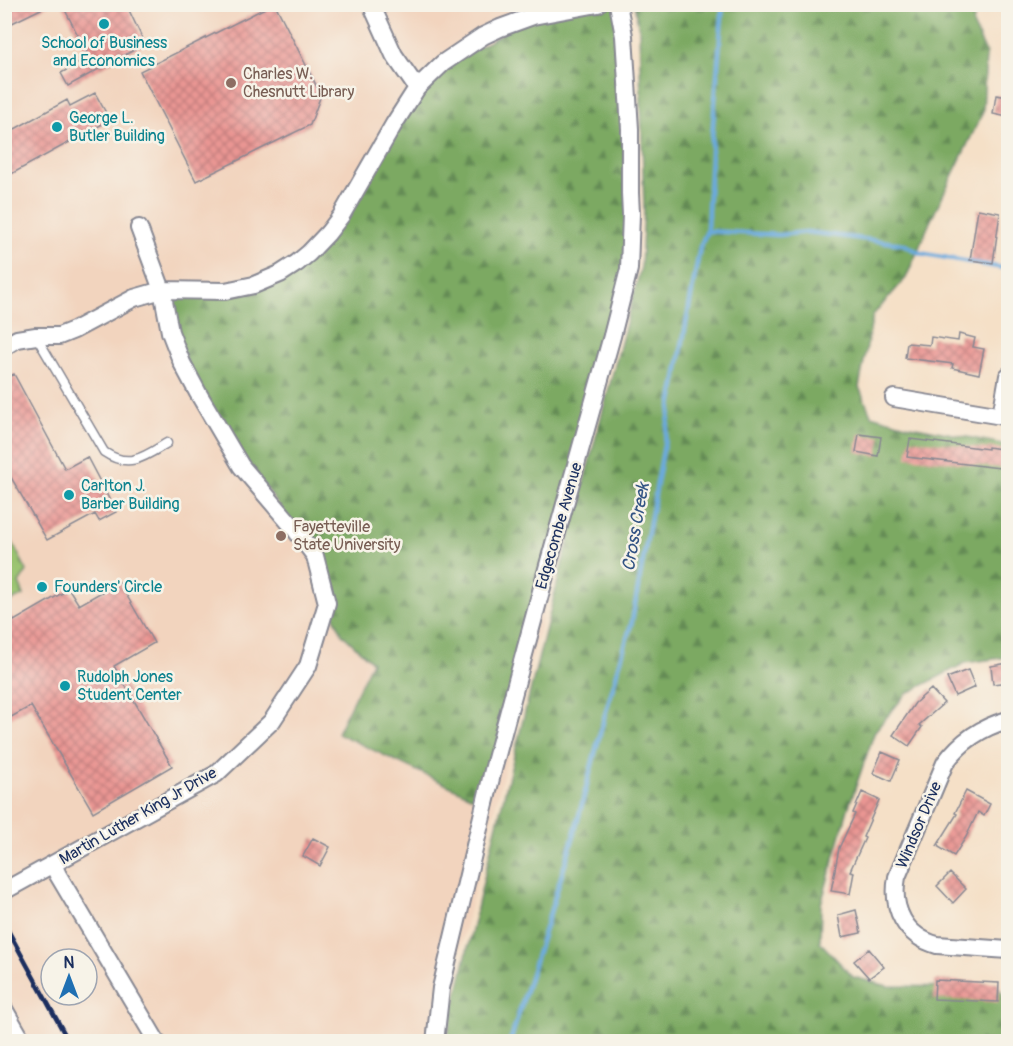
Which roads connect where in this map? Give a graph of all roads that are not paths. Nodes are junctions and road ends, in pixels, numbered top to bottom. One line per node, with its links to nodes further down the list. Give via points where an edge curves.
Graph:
1 (371, 4): 4 (street, via 394,55)
2 (598, 4): 4 (street, via 533,16 483,36 443,63)
3 (618, 4): 20 (street, Edgecombe Avenue, via 630,129 629,269 493,770 441,987)
4 (417, 88): 6 (street, via 341,216 297,263 254,285 225,291)
5 (139, 228): 6 (street, Martin Luther King Jr Drive)
6 (162, 290): 7 (street, via 134,298 59,336); 14 (street, Martin Luther King Jr Drive, via 170,332 182,363 242,466 315,556 327,603 308,666 272,721 216,774)
7 (36, 336): 8 (street, via 17,339); 12 (lane, via 104,452 113,459 130,462)
8 (4, 347)
9 (1008, 376): 11 (street)
10 (894, 398): 11 (street)
11 (1004, 416)
12 (167, 443)
13 (1008, 720): 16 (street, Windsor Drive, via 965,741 945,763 895,886 900,915 911,932 927,943)
14 (53, 864): 15 (street, Martin Luther King Jr Drive); 19 (street)
15 (4, 891)
16 (1008, 950)
17 (4, 1009): 18 (street)
18 (23, 1041)
19 (157, 1041)
20 (435, 1041)

